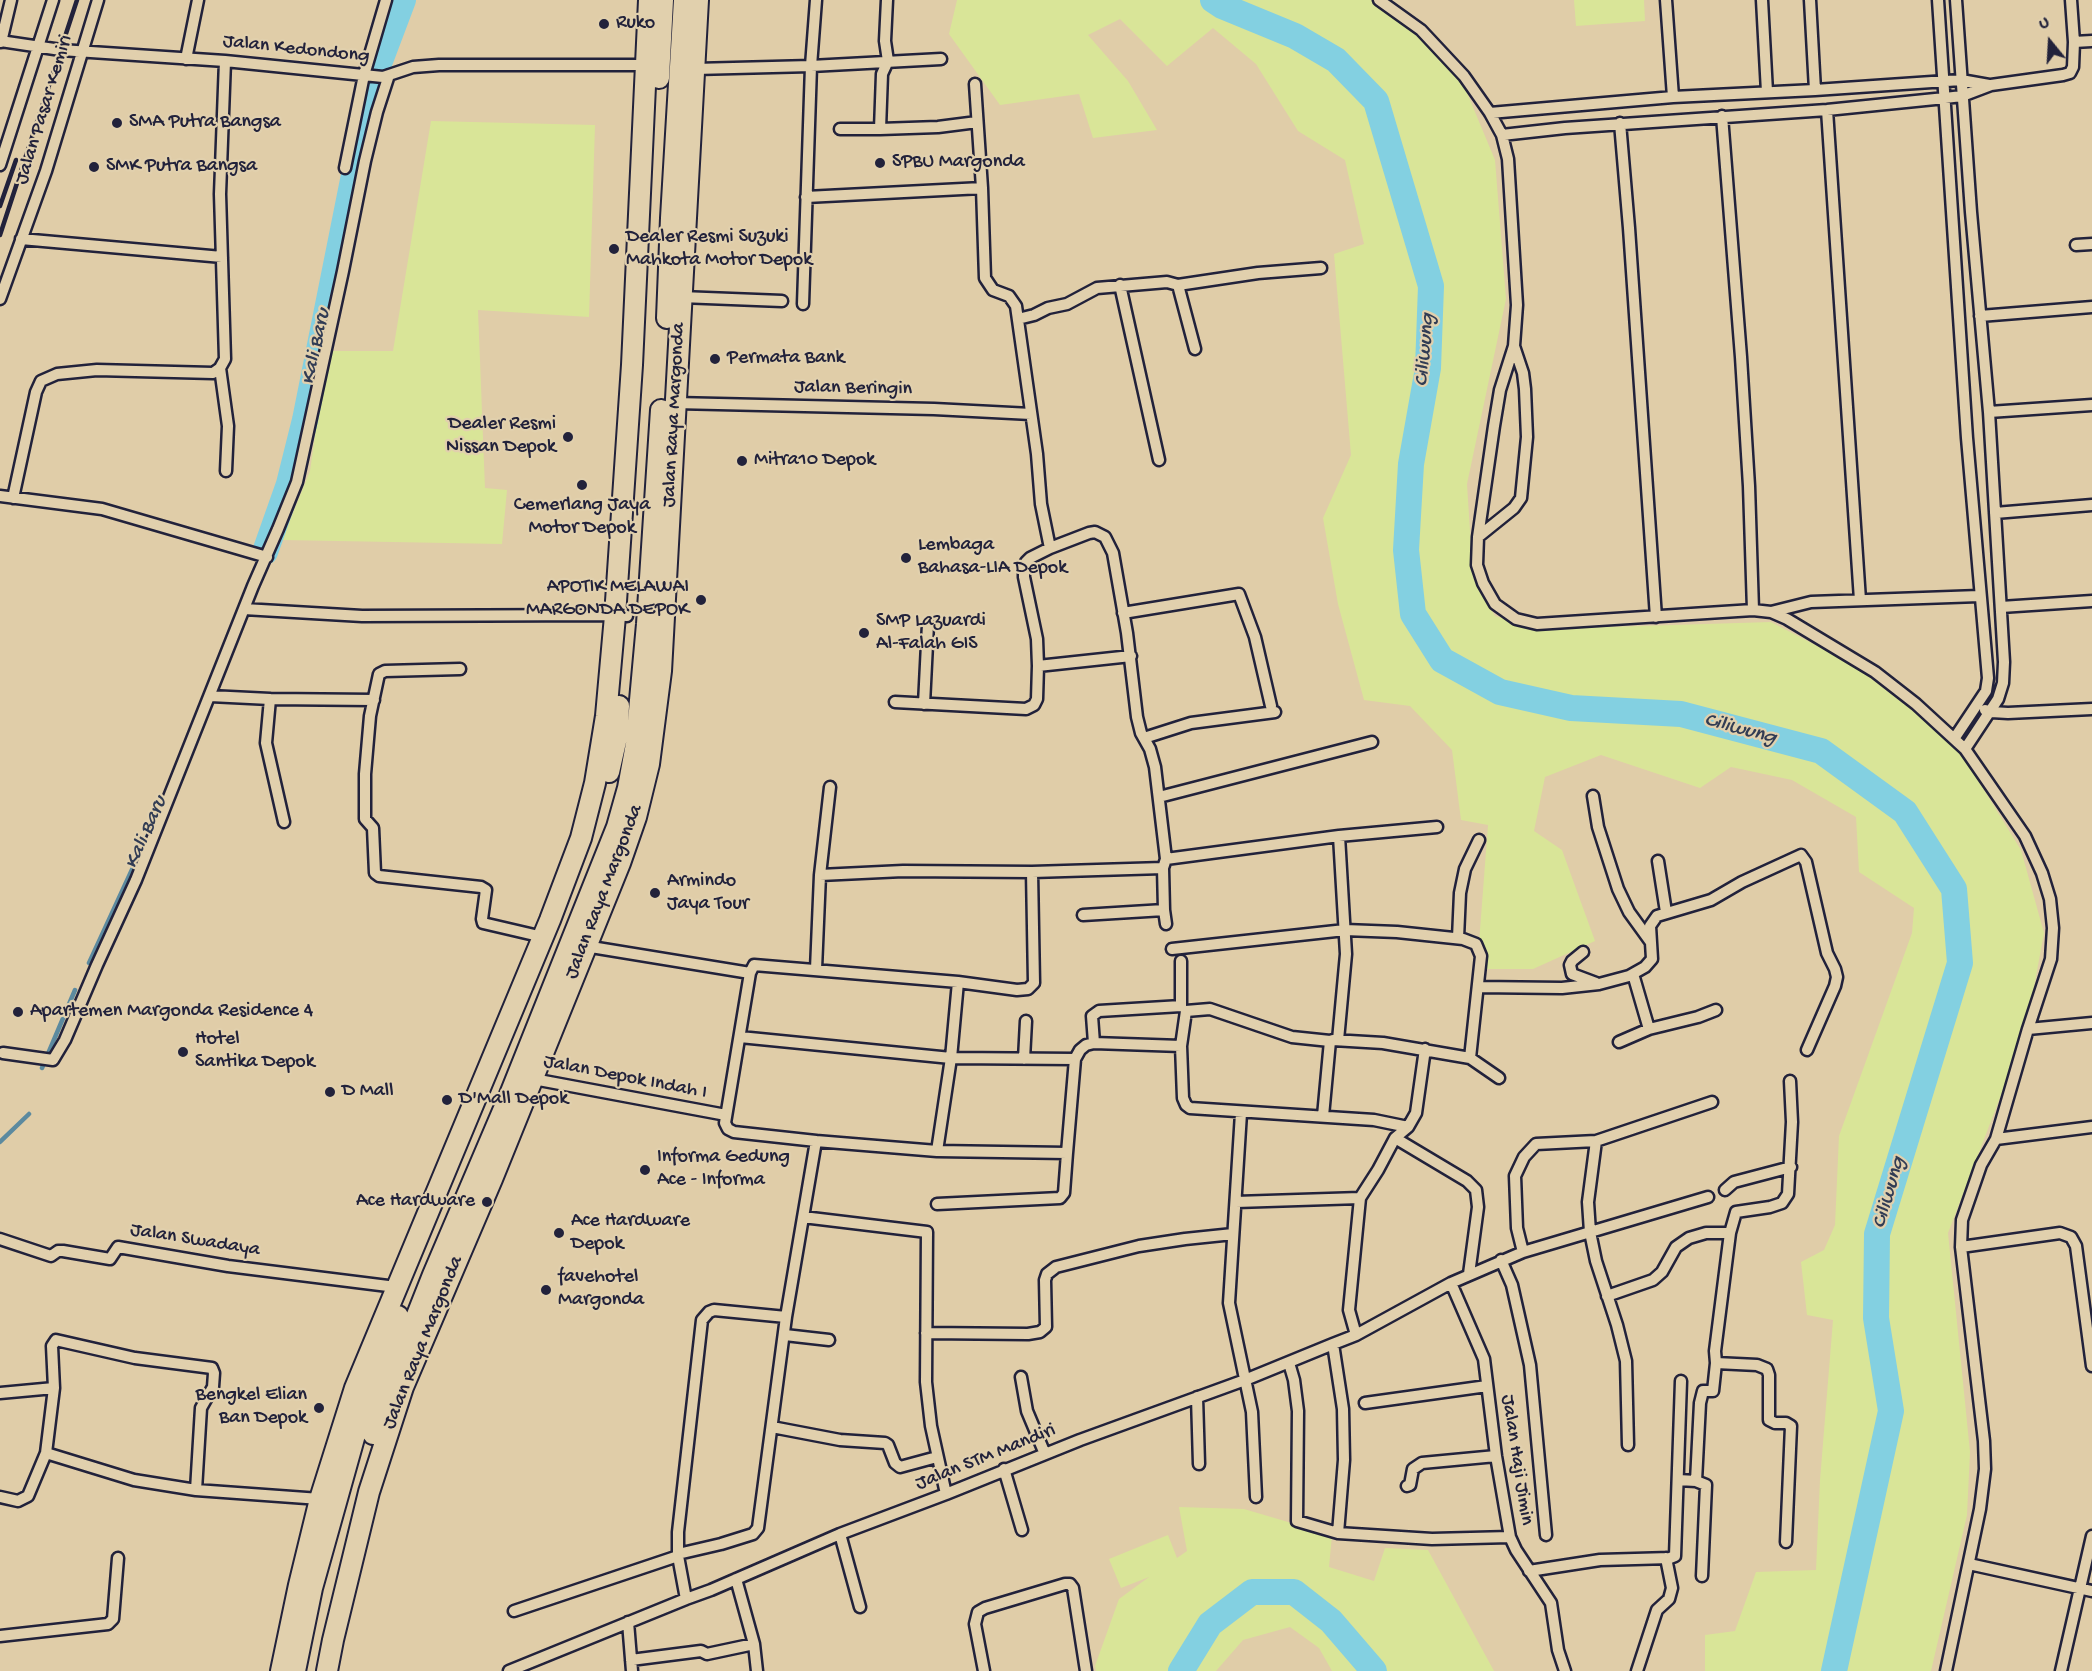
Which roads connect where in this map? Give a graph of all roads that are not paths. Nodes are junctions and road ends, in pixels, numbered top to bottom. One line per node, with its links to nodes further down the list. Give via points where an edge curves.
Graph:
1 (12, 0): 19 (street)
2 (52, 0): 22 (street)
3 (98, 0): 23 (street, Jalan Pasar Kemiri)
4 (198, 0): 24 (street)
5 (386, 0): 31 (street)
6 (649, 0): 28 (highway, Jalan Raya Margonda)
7 (663, 0): 28 (highway, Jalan Raya Margonda)
8 (684, 0): 98 (highway, Jalan Raya Margonda, via 670,218)
9 (698, 0): 30 (highway, Jalan Raya Margonda)
10 (816, 0): 29 (street)
11 (888, 0): 27 (street)
12 (1379, 0): 43 (street, via 1421,30 1464,76)
13 (1666, 0): 40 (street)
14 (1762, 0): 38 (street)
15 (1810, 0): 37 (street)
16 (1938, 0): 34 (street)
17 (1956, 0): 33 (street)
18 (2071, 0): 21 (street)
19 (1, 41): 22 (street, Jalan Kedondong)
20 (2092, 41): 21 (street)
21 (2074, 42): 36 (street, via 2070,73)
22 (37, 46): 23 (street, Jalan Kedondong); 50 (street)
23 (81, 52): 24 (street, Jalan Kedondong); 54 (street, Jalan Pasar Kemiri, via 46,171)
24 (186, 59): 26 (street, Jalan Kedondong)
25 (942, 59): 27 (street)
26 (225, 61): 31 (street, Jalan Kedondong); 57 (street)
27 (888, 61): 29 (street); 48 (street, via 882,74)
28 (652, 65): 32 (street, Jalan Kedondong, via 431,65); 92 (highway, Jalan Raya Margonda)
29 (809, 66): 30 (street); 53 (street)
30 (695, 69): 61 (highway, Jalan Raya Margonda)
31 (365, 75): 32 (street, Jalan Kedondong); 51 (street)
32 (386, 76): 83 (street, via 297,482)
33 (1961, 80): 34 (street); 36 (street); 39 (street)
34 (1944, 81): 37 (street); 41 (street)
35 (975, 84): 45 (street)
36 (1990, 85): 39 (street)
37 (1815, 90): 38 (street)
38 (1767, 92): 40 (street)
39 (1962, 96): 41 (street); 66 (street)
40 (1673, 97): 43 (street)
41 (1945, 98): 42 (street); 84 (street)
42 (1827, 110): 44 (street); 85 (street)
43 (1490, 113): 49 (street)
44 (1722, 116): 46 (street); 89 (street, via 1749,486)
45 (977, 122): 48 (street); 52 (street)
46 (1620, 123): 49 (street); 93 (street)
47 (840, 129): 48 (street)
48 (880, 129)
49 (1502, 135): 68 (street, via 1508,159 1517,305)
50 (0, 165)
51 (345, 168)
52 (982, 188): 53 (street); 67 (street, via 985,278 993,290 1013,300)
53 (806, 197): 64 (street)
54 (21, 239): 57 (street); 62 (street, Jalan Pasar Kemiri)
55 (2092, 244): 56 (street)
56 (2076, 246)
57 (222, 257): 70 (street, via 225,359)
58 (1321, 268): 60 (street)
59 (1120, 285): 60 (street); 67 (street, via 1097,288 1067,304); 75 (street)
60 (1178, 285): 69 (street)
61 (681, 297): 63 (street); 71 (highway, Jalan Raya Margonda)
62 (0, 298)
63 (782, 301)
64 (803, 304)
65 (2092, 307): 66 (street)
66 (1980, 316): 73 (street)
67 (1018, 319): 74 (street)
68 (1514, 346): 81 (street, via 1500,390); 81 (street, via 1525,389 1527,437 1521,498)
69 (1195, 349)
70 (220, 368): 76 (street, via 228,426); 78 (street, via 213,373 97,370 57,374 41,381 33,402)
71 (675, 403): 74 (street, Jalan Beringin); 98 (highway, Jalan Raya Margonda)
72 (2092, 405): 73 (street)
73 (1989, 412): 80 (street)
74 (1031, 414): 82 (street)
75 (1159, 460)
76 (226, 471)
77 (0, 496): 78 (street)
78 (14, 498): 83 (street, via 102,509)
79 (2092, 505): 80 (street)
80 (1995, 513): 87 (street)
81 (1478, 537): 93 (street, via 1477,565 1483,584 1495,604 1516,619 1537,624)
82 (1050, 548): 91 (street, via 1089,533 1105,537 1113,553); 96 (street, via 1030,558 1024,569)
83 (267, 557): 88 (street)
84 (1979, 596): 85 (street); 104 (street, via 1988,678)
85 (1860, 600): 90 (street, via 1811,602)
86 (2092, 601): 87 (street)
87 (2001, 607): 106 (street, via 2004,675)
88 (244, 609): 92 (street, via 362,616); 99 (street)
89 (1753, 610): 90 (street); 93 (street)
90 (1771, 612): 108 (street, via 1875,672)
91 (1124, 613): 95 (street); 107 (street, via 1239,594 1255,637 1273,709 1191,723)
92 (621, 616): 126 (highway, Jalan Raya Margonda, via 617,737 603,802 589,850)
93 (1656, 617)
94 (928, 624): 103 (street)
95 (1131, 656): 96 (street); 107 (street, via 1137,717)
96 (1038, 666): 103 (street, via 1037,699 1031,708)
97 (460, 669): 101 (street, via 381,672)
98 (652, 670): 129 (highway, Jalan Raya Margonda, via 621,812)
99 (210, 696): 100 (street); 152 (street, via 136,880 65,1040 53,1060)
100 (270, 699): 101 (street); 114 (street, via 266,743)
101 (374, 700): 126 (street, via 365,774 365,819 373,827 375,873 481,887 486,891 483,923)
102 (895, 702): 103 (street)
103 (924, 704)
104 (1977, 707): 106 (street); 108 (street)
105 (2092, 709): 106 (street)
106 (1991, 712): 110 (street)
107 (1144, 738): 113 (street, via 1153,756)
108 (1954, 740): 110 (street)
109 (1372, 742): 113 (street)
110 (1965, 749): 144 (street, via 2025,836 2050,899 2051,959)
111 (830, 788): 121 (street)
112 (1593, 796): 130 (street, via 1598,827 1618,889)
113 (1159, 797): 119 (street)
114 (284, 822)
115 (1437, 827): 116 (street)
116 (1339, 836): 119 (street); 127 (street)
117 (1479, 840): 128 (street, via 1465,869)
118 (1658, 861): 123 (street)
119 (1165, 864): 120 (street); 122 (street)
120 (1032, 872): 121 (street); 137 (street, via 1034,983 1022,990)
121 (820, 875): 134 (street)
122 (1164, 909): 124 (street); 125 (street)
123 (1666, 912): 130 (street, via 1650,926); 151 (street, via 1711,900 1781,863 1804,856 1827,953 1837,977)
124 (1083, 915)
125 (1166, 924)
126 (551, 927): 188 (highway, Jalan Raya Margonda); 205 (highway, Jalan Raya Margonda)
127 (1345, 930): 128 (street); 131 (street); 146 (street, via 1346,954)
128 (1458, 938): 139 (street, via 1476,944 1480,956)
129 (578, 944): 135 (street); 157 (highway, Jalan Raya Margonda)
130 (1652, 944): 136 (street, via 1652,959)
131 (1172, 949)
132 (1583, 952): 138 (street, via 1570,965 1572,974)
133 (1181, 961): 148 (street, via 1181,1006 1099,1011 1092,1016)
134 (816, 969): 135 (street, via 754,965); 137 (street)
135 (750, 973): 145 (street)
136 (1633, 974): 138 (street); 143 (street)
137 (958, 982): 153 (street)
138 (1599, 984): 139 (street)
139 (1478, 987): 154 (street)
140 (1716, 1010): 143 (street)
141 (1026, 1020): 155 (street)
142 (2092, 1023): 144 (street)
143 (1649, 1029): 147 (street)
144 (2028, 1029): 167 (street)
145 (740, 1037): 153 (street); 162 (street)
146 (1334, 1041): 149 (street, via 1287,1036 1210,1010 1186,1011); 150 (street); 163 (street)
147 (1619, 1042)
148 (1094, 1043): 149 (street); 156 (street, via 1080,1050)
149 (1181, 1046): 161 (street, via 1186,1105)
150 (1425, 1049): 154 (street); 164 (street, via 1416,1113)
151 (1808, 1050)
152 (3, 1053)
153 (951, 1058): 155 (street); 170 (street)
154 (1470, 1058): 158 (street)
155 (1024, 1059): 156 (street)
156 (1075, 1059): 171 (street)
157 (525, 1077): 162 (street, Jalan Depok Indah I); 205 (highway, Jalan Raya Margonda)
158 (1499, 1078)
159 (1790, 1081): 172 (street)
160 (1712, 1102): 169 (street)
161 (1241, 1113): 163 (street); 176 (street)
162 (726, 1115): 168 (street, via 725,1123 734,1132)
163 (1323, 1116): 164 (street)
164 (1408, 1127): 166 (street)
165 (2092, 1127): 167 (street)
166 (1395, 1138): 175 (street); 186 (street, via 1476,1190 1478,1208)
167 (1996, 1139): 183 (street, via 1971,1191 1962,1220)
168 (816, 1141): 170 (street); 178 (street)
169 (1596, 1141): 179 (street, via 1588,1202); 184 (street, via 1536,1144 1524,1157 1515,1176 1517,1228)
170 (937, 1151): 171 (street)
171 (1067, 1153): 177 (street, via 1064,1193 1060,1198)
172 (1791, 1167): 173 (street, via 1734,1182); 180 (street, via 1788,1194 1782,1203 1736,1212)
173 (1725, 1190)
174 (1708, 1197): 179 (street, Jalan STM Mandiri)
175 (1360, 1198): 176 (street); 193 (street, via 1349,1310)
176 (1236, 1202): 181 (street)
177 (937, 1204)
178 (803, 1217): 190 (street); 191 (street, via 927,1232)
179 (1590, 1232): 184 (street, Jalan STM Mandiri); 189 (street)
180 (1730, 1233): 189 (street, via 1689,1238 1676,1247 1653,1280); 197 (street, via 1717,1324)
181 (1233, 1234): 191 (street, via 1139,1246 1056,1267 1045,1280 1046,1327 1040,1332); 200 (street, via 1229,1303)
182 (0, 1239): 188 (street, Jalan Swadaya, via 51,1256 63,1251 110,1258 118,1247 228,1266)
183 (1960, 1247): 198 (street, via 2060,1233 2071,1237 2076,1246); 234 (street, via 1985,1469)
184 (1523, 1252): 185 (street, Jalan STM Mandiri)
185 (1501, 1260): 186 (street, Jalan STM Mandiri); 227 (street, via 1512,1285 1530,1365)
186 (1471, 1273): 187 (street, Jalan STM Mandiri)
187 (1451, 1283): 193 (street, Jalan STM Mandiri); 202 (street, Jalan Haji Jimin, via 1481,1351)
188 (396, 1287): 205 (highway, Jalan Raya Margonda)
189 (1607, 1296): 209 (street, via 1626,1361)
190 (786, 1317): 192 (street); 231 (street, via 714,1310 702,1320)
191 (926, 1333): 213 (street, via 926,1382)
192 (785, 1335): 194 (street); 208 (street)
193 (1356, 1335): 195 (street, Jalan STM Mandiri)
194 (829, 1340)
195 (1333, 1344): 196 (street, Jalan STM Mandiri); 225 (street, via 1343,1409 1344,1460)
196 (1288, 1363): 200 (street, Jalan STM Mandiri); 225 (street, via 1298,1411 1297,1521)
197 (1716, 1363): 217 (street, via 1713,1391 1703,1391 1700,1403); 230 (street, via 1767,1369 1769,1420 1791,1426)
198 (2092, 1366)
199 (1021, 1377): 211 (street, via 1027,1411)
200 (1245, 1380): 206 (street, Jalan STM Mandiri); 222 (street, via 1252,1412)
201 (1681, 1381): 216 (street)
202 (1487, 1386): 207 (street); 212 (street, Jalan Haji Jimin)
203 (54, 1388): 204 (street); 210 (street); 219 (street, via 52,1346 56,1340 135,1358 212,1368 213,1387 201,1408)
204 (0, 1393)
205 (376, 1394): 223 (highway, Jalan Raya Margonda); 238 (highway, Jalan Raya Margonda); 246 (highway, Jalan Raya Margonda)
206 (1197, 1397): 211 (street, Jalan STM Mandiri); 214 (street)
207 (1365, 1403)
208 (772, 1427): 213 (street, via 840,1440 885,1443 900,1467); 231 (street, via 756,1531)
209 (1628, 1445)
210 (46, 1453): 219 (street, via 134,1480); 221 (street, via 28,1496 18,1501)
211 (1045, 1454): 215 (street, Jalan STM Mandiri)
212 (1496, 1456): 218 (street, via 1422,1463 1413,1469); 229 (street, Jalan Haji Jimin)
213 (937, 1457): 220 (street)
214 (1200, 1464)
215 (1004, 1469): 220 (street, Jalan STM Mandiri); 224 (street)
216 (1678, 1480): 217 (street); 233 (street, via 1675,1556)
217 (1696, 1481): 236 (street, via 1706,1485)
218 (1407, 1486)
219 (196, 1490): 223 (street)
220 (946, 1494): 226 (street, Jalan STM Mandiri)
221 (0, 1497)
222 (1256, 1497)
223 (320, 1499): 238 (highway, Jalan Raya Margonda)
224 (1022, 1530)
225 (1338, 1533): 229 (street, via 1432,1539)
226 (840, 1534): 237 (street, Jalan STM Mandiri); 242 (street)
227 (1546, 1535)
228 (2092, 1536): 239 (street)
229 (1510, 1537): 235 (street, Jalan Haji Jimin)
230 (1786, 1542)
231 (678, 1555): 241 (street); 243 (street)
232 (118, 1558): 245 (street, via 113,1619 108,1624)
233 (1666, 1558): 235 (street, via 1600,1560); 258 (street, via 1672,1588 1669,1599 1657,1610)
234 (1969, 1564): 239 (street); 259 (street)
235 (1529, 1571): 257 (street, Jalan Haji Jimin, via 1551,1603)
236 (1702, 1576)
237 (736, 1579): 241 (street, Jalan STM Mandiri); 247 (street)
238 (305, 1587): 249 (highway, Jalan Raya Margonda); 250 (highway, Jalan Raya Margonda)
239 (2079, 1588): 240 (street); 260 (street)
240 (2092, 1591)
241 (686, 1599): 244 (street, Jalan STM Mandiri)
242 (860, 1607)
243 (514, 1611)
244 (628, 1622): 248 (street); 253 (street, Jalan STM Mandiri)
245 (0, 1636)
246 (326, 1638): 251 (highway, Jalan Raya Margonda); 252 (highway, Jalan Raya Margonda)
247 (754, 1644): 248 (street); 254 (street)
248 (631, 1666)
249 (281, 1671)
250 (295, 1671)
251 (314, 1671)
252 (327, 1671)
253 (509, 1671)
254 (757, 1671)
255 (984, 1671): 256 (street, via 975,1624 978,1612 1065,1584 1073,1588)
256 (1086, 1671)
257 (1565, 1671)
258 (1637, 1671)
259 (1946, 1671)
260 (2061, 1671)

